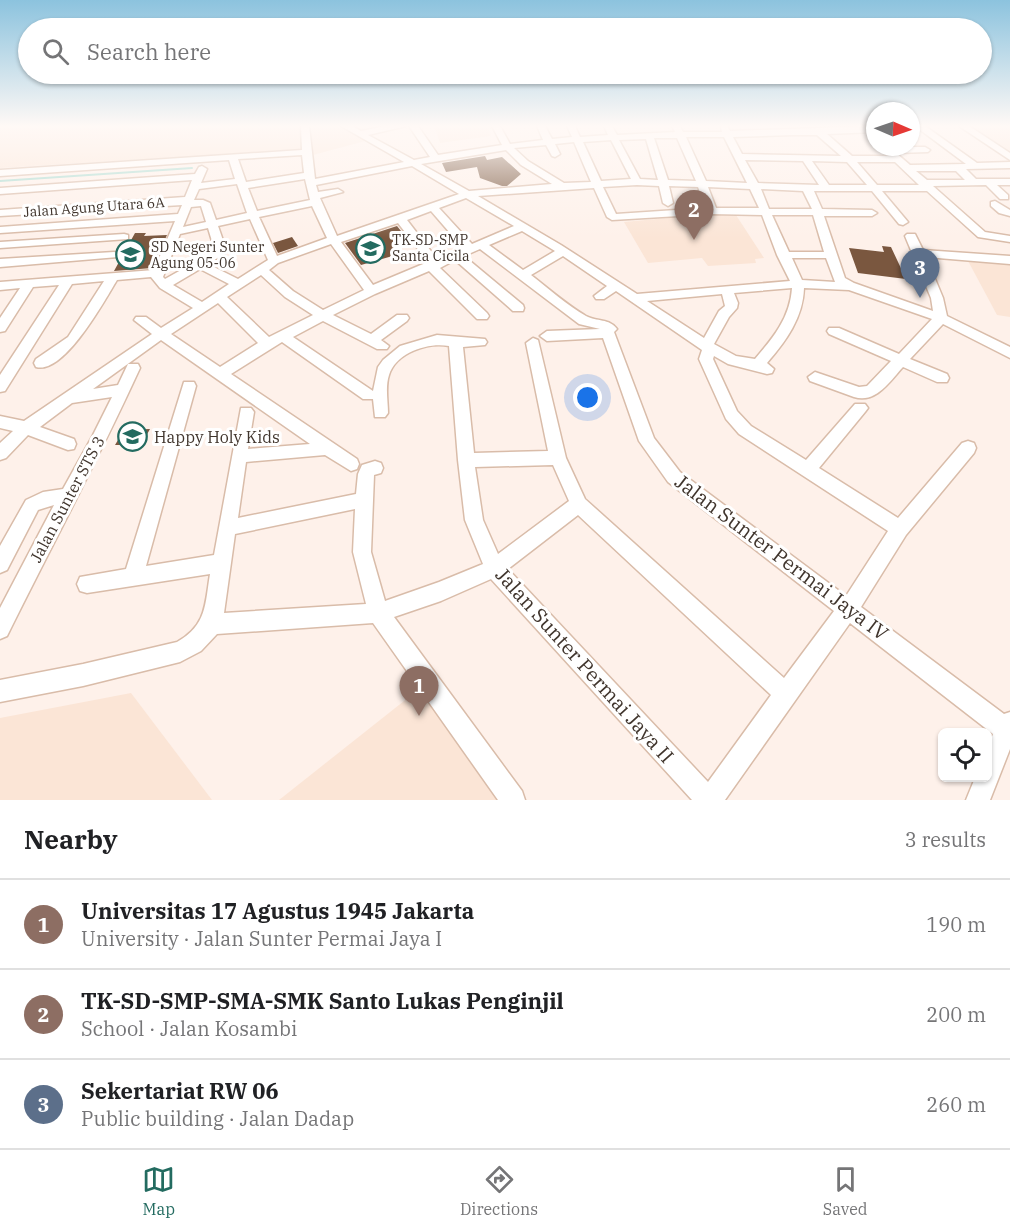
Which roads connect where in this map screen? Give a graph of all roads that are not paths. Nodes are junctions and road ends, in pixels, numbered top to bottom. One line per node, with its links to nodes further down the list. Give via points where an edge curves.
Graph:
1 (152, 163): 24 (street)
2 (204, 163): 25 (street)
3 (235, 163): 31 (street)
4 (263, 163): 26 (street)
5 (266, 163): 20 (street)
6 (309, 163): 20 (street)
7 (524, 163): 37 (street)
8 (587, 163): 32 (street)
9 (627, 163): 27 (street)
10 (659, 163): 30 (street)
11 (692, 163): 33 (street)
12 (742, 163): 36 (street)
13 (809, 163): 39 (street)
14 (854, 163): 40 (street)
15 (902, 163): 21 (street)
16 (971, 163): 23 (street)
17 (415, 164): 20 (street); 43 (street)
18 (294, 165): 20 (street)
19 (1010, 165): 23 (street)
20 (309, 168): 26 (street); 44 (street)
21 (908, 168): 22 (street); 34 (street)
22 (958, 168): 23 (street); 28 (street)
23 (982, 171): 28 (street); 29 (street); 54 (street, via 1003,211)
24 (0, 173)
25 (196, 182): 31 (street); 35 (street); 45 (street)
26 (266, 182): 31 (street)
27 (637, 182): 30 (street); 32 (street)
28 (973, 182): 34 (street)
29 (1010, 182)
30 (662, 183): 33 (street); 46 (street)
31 (241, 184): 55 (street)
32 (596, 184): 37 (street); 49 (street, via 612,217)
33 (701, 185): 36 (street); 49 (street)
34 (926, 185): 40 (street); 66 (street, via 987,237)
35 (65, 186): 41 (street); 48 (street)
36 (754, 186): 38 (street); 50 (street)
37 (563, 187): 43 (street)
38 (807, 188): 39 (street); 52 (street)
39 (826, 188): 40 (street)
40 (875, 188): 59 (street)
41 (0, 191)
42 (339, 192): 44 (street)
43 (469, 194): 47 (street); 61 (street)
44 (314, 199): 55 (street); 67 (street)
45 (187, 202): 48 (street, Jalan Agung Utara 6A); 56 (street); 60 (street, via 205,204)
46 (668, 202)
47 (432, 206): 57 (street); 69 (street)
48 (45, 210): 51 (street, Jalan Agung Utara 6A)
49 (712, 211): 50 (street)
50 (765, 212): 52 (street); 74 (street)
51 (0, 213)
52 (818, 213): 53 (street); 75 (street)
53 (872, 213)
54 (1010, 213)
55 (253, 215): 60 (street); 77 (street)
56 (180, 217): 58 (street); 63 (street)
57 (399, 217): 67 (street); 80 (street)
58 (132, 221): 62 (street); 65 (street)
59 (903, 222)
60 (213, 224): 63 (street); 79 (street, via 221,253)
61 (522, 227): 69 (street); 70 (street)
62 (0, 230)
63 (175, 232): 84 (street)
64 (911, 236): 71 (street)
65 (124, 237): 68 (street); 72 (street)
66 (1010, 239)
67 (335, 240): 77 (street); 93 (street)
68 (0, 245)
69 (477, 247): 73 (street); 82 (street)
70 (563, 251): 82 (street); 89 (street)
71 (919, 253): 76 (street); 102 (street)
72 (114, 255): 78 (street); 83 (street)
73 (457, 255): 80 (street); 98 (street)
74 (783, 255): 75 (street); 88 (street)
75 (830, 255): 91 (street, via 837,275)
76 (1010, 260)
77 (274, 261): 81 (street)
78 (0, 263)
79 (200, 265): 84 (street); 87 (street)
80 (434, 266): 93 (street); 100 (street)
81 (261, 270): 87 (street); 99 (street)
82 (523, 275): 106 (street, via 585,322 609,326)
83 (108, 277): 84 (street); 85 (street); 115 (street, via 74,340)
84 (161, 279): 97 (street)
85 (68, 280): 86 (street); 121 (street)
86 (30, 283): 90 (street); 104 (street)
87 (238, 284): 94 (street)
88 (798, 284): 91 (street); 92 (street); 112 (street, via 799,301 789,329 762,367)
89 (617, 285): 95 (street); 96 (street)
90 (0, 286)
91 (850, 286): 102 (street)
92 (726, 290): 96 (street); 112 (street, via 731,308 724,314)
93 (371, 291): 99 (street)
94 (219, 296): 97 (street); 111 (street)
95 (600, 296)
96 (634, 298): 112 (street)
97 (201, 307): 107 (street)
98 (518, 308)
99 (322, 315): 101 (street, via 377,343); 108 (street)
100 (482, 316)
101 (402, 318)
102 (942, 318): 113 (street); 114 (street)
103 (141, 320): 107 (street)
104 (0, 328)
105 (834, 331): 114 (street)
106 (608, 333): 135 (street, via 540,339); 150 (street, Jalan Sunter Permai Jaya IV, via 647,441 674,477)
107 (160, 334): 117 (street); 124 (street)
108 (282, 336): 111 (street); 123 (street)
109 (480, 342): 110 (street)
110 (456, 343): 127 (street, via 423,342 396,355 381,376); 136 (street, Jalan Sunter Permai Jaya II)
111 (267, 344): 117 (street)
112 (707, 349): 139 (street, via 706,359 731,415 756,439)
113 (1010, 353)
114 (900, 359): 118 (street, via 872,391 865,393); 119 (street)
115 (41, 363)
116 (133, 368): 122 (street, Jalan Sunter STS 3)
117 (219, 375): 137 (street)
118 (815, 377)
119 (942, 378)
120 (189, 386): 148 (street)
121 (0, 387)
122 (124, 389): 124 (street); 140 (street, Jalan Sunter STS 3)
123 (368, 395)
124 (65, 399): 129 (street)
125 (860, 408): 139 (street)
126 (246, 412): 134 (street)
127 (380, 413)
128 (0, 422): 129 (street)
129 (26, 428): 130 (street); 133 (street)
130 (68, 444)
131 (968, 448): 144 (street)
132 (321, 450): 134 (street)
133 (0, 453)
134 (240, 456): 143 (street)
135 (558, 458): 136 (street); 142 (street)
136 (466, 460): 147 (street, Jalan Sunter Permai Jaya II, via 474,520)
137 (351, 464)
138 (375, 468): 141 (street, via 366,474)
139 (807, 471): 144 (street)
140 (68, 495): 146 (street, via 32,505); 153 (street, Jalan Sunter STS 3)
141 (364, 500): 143 (street); 151 (street, via 362,552)
142 (579, 504): 147 (street); 155 (street)
143 (227, 528): 145 (street)
144 (900, 529): 150 (street)
145 (222, 563): 148 (street); 152 (street)
146 (0, 564)
147 (495, 568): 151 (street); 160 (street, Jalan Sunter Permai Jaya II)
148 (133, 577): 149 (street)
149 (87, 584)
150 (849, 608): 155 (street); 156 (street, Jalan Sunter Permai Jaya IV)
151 (378, 613): 152 (street); 159 (street)
152 (212, 624): 154 (street, via 194,644 180,652)
153 (0, 629)
154 (0, 691)
155 (785, 694): 160 (street)
156 (1008, 725): 157 (street)
157 (992, 764)
158 (985, 782): 161 (street)
159 (513, 800)
160 (709, 800)
161 (978, 800)

